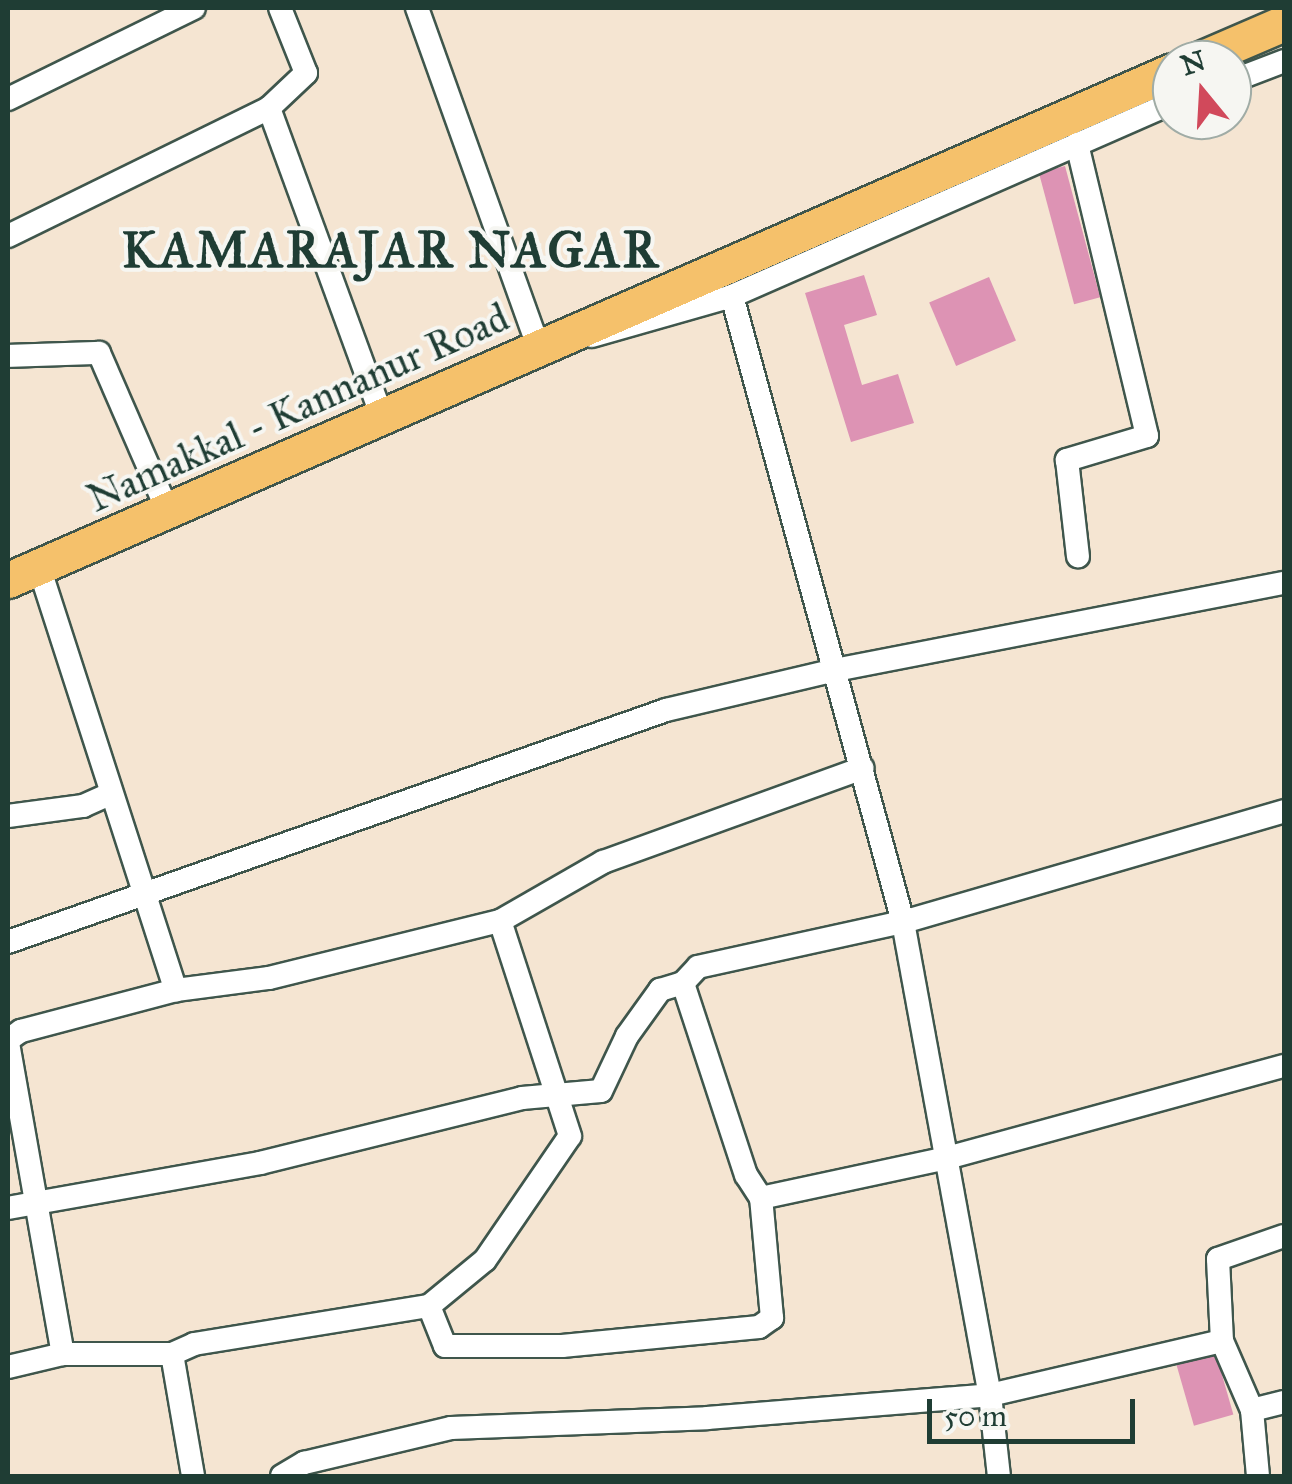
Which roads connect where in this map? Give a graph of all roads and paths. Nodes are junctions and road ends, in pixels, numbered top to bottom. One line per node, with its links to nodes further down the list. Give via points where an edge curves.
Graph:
1 (194, 8): 9 (street)
2 (280, 8): 10 (street, via 306,73)
3 (417, 8): 15 (street)
4 (1284, 23): 5 (main road)
5 (1252, 42)
6 (1284, 61): 7 (street)
7 (1252, 63)
8 (1152, 80): 15 (main road, Namakkal - Kannanur Road)
9 (8, 99)
10 (269, 108): 13 (street); 17 (street)
11 (1152, 112): 12 (street)
12 (1078, 144): 14 (street); 19 (street, via 1147,436 1066,460)
13 (8, 236)
14 (732, 296): 15 (street, via 601,337); 22 (street)
15 (555, 340): 17 (main road, Namakkal - Kannanur Road)
16 (8, 356): 18 (street, via 99,353)
17 (382, 418): 18 (main road, Namakkal - Kannanur Road)
18 (168, 512): 20 (main road, Namakkal - Kannanur Road)
19 (1078, 556)
20 (23, 574): 24 (street)
21 (1284, 582): 22 (street)
22 (836, 670): 23 (street); 27 (street, via 666,710)
23 (862, 768): 28 (street, via 603,862); 29 (street)
24 (108, 796): 26 (street); 27 (street)
25 (1284, 812): 29 (street)
26 (8, 816)
27 (144, 892): 30 (street); 32 (street)
28 (500, 921): 32 (street, via 269,978); 35 (street)
29 (903, 922): 31 (street, via 698,968); 36 (street)
30 (8, 942)
31 (683, 983): 35 (street, via 660,990 627,1036 601,1090); 37 (street, via 746,1175)
32 (176, 990): 33 (street, via 21,1031)
33 (8, 1042): 38 (street)
34 (1284, 1066): 36 (street)
35 (560, 1099): 38 (street, via 522,1098 260,1163); 41 (street, via 570,1136 486,1260)
36 (947, 1158): 37 (street); 46 (street)
37 (761, 1198): 41 (street, via 772,1318 760,1328 562,1346 445,1346)
38 (34, 1204): 39 (street); 43 (street)
39 (8, 1208)
40 (1284, 1236): 42 (street, via 1218,1259)
41 (429, 1306): 44 (street, via 194,1344)
42 (1222, 1342): 46 (street); 48 (street)
43 (63, 1354): 44 (street); 45 (street)
44 (172, 1354): 49 (street)
45 (8, 1366)
46 (990, 1395): 50 (street, via 707,1418 451,1428 304,1463); 51 (street)
47 (1284, 1402): 48 (street)
48 (1252, 1410): 52 (street)
49 (193, 1476)
50 (282, 1476)
51 (999, 1476)
52 (1258, 1476)

